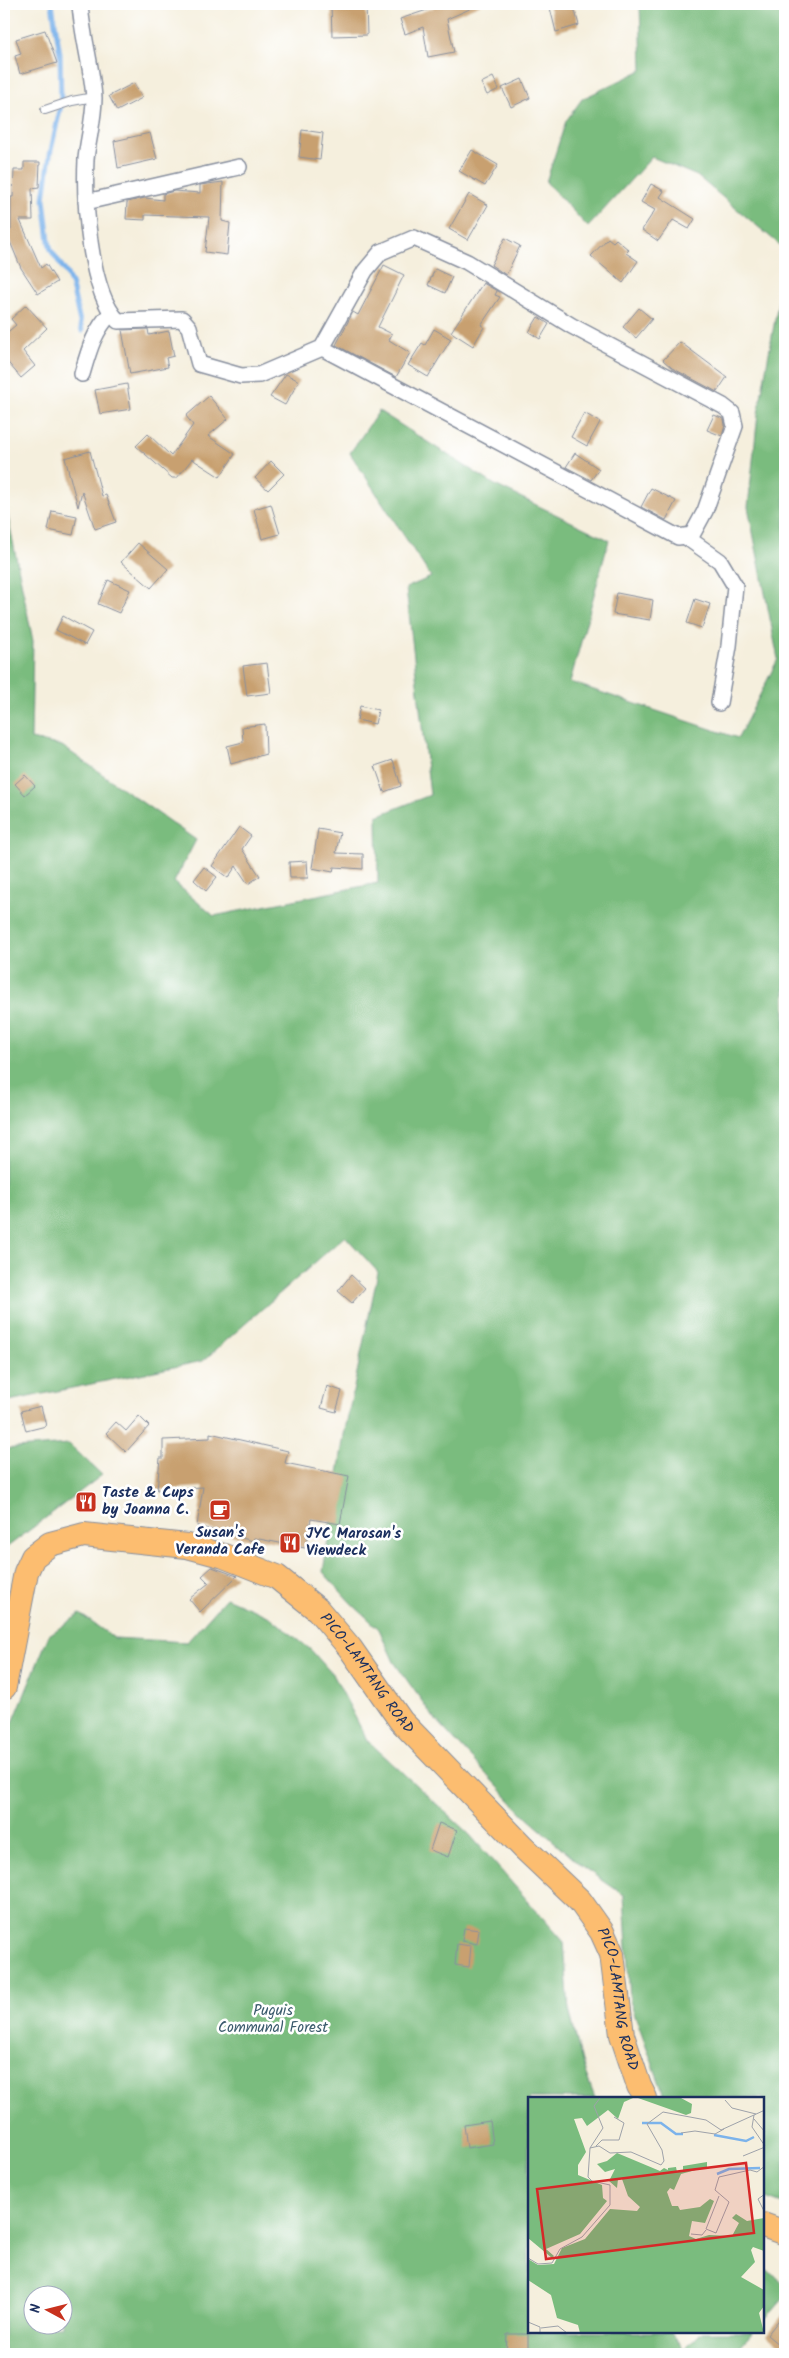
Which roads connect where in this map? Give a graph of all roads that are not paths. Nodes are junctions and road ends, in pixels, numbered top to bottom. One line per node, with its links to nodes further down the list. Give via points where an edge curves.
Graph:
1 (80, 4): 2 (street)
2 (94, 97): 3 (lane); 5 (street, via 86,160)
3 (45, 110)
4 (239, 167): 5 (street)
5 (86, 202): 6 (street, via 91,249)
6 (111, 313): 7 (street, via 118,320 182,320 189,327 199,364 241,376 259,375); 8 (street, via 95,334)
7 (322, 348): 9 (street, via 678,538); 9 (street, via 365,270 381,252 414,238 467,262 572,326 732,413 735,426 705,510 692,535)
8 (82, 374)
9 (686, 537): 10 (street, via 720,561 735,586)
10 (719, 703)
11 (4, 1687): 12 (main road, PICO-LAMTANG ROAD, via 26,1572 34,1557 50,1544 84,1535 187,1546 224,1556 277,1577 318,1610 350,1648 400,1721 580,1901 602,1932 612,1954 622,2035)
12 (644, 2097)
13 (764, 2224): 14 (main road)
14 (785, 2233)

